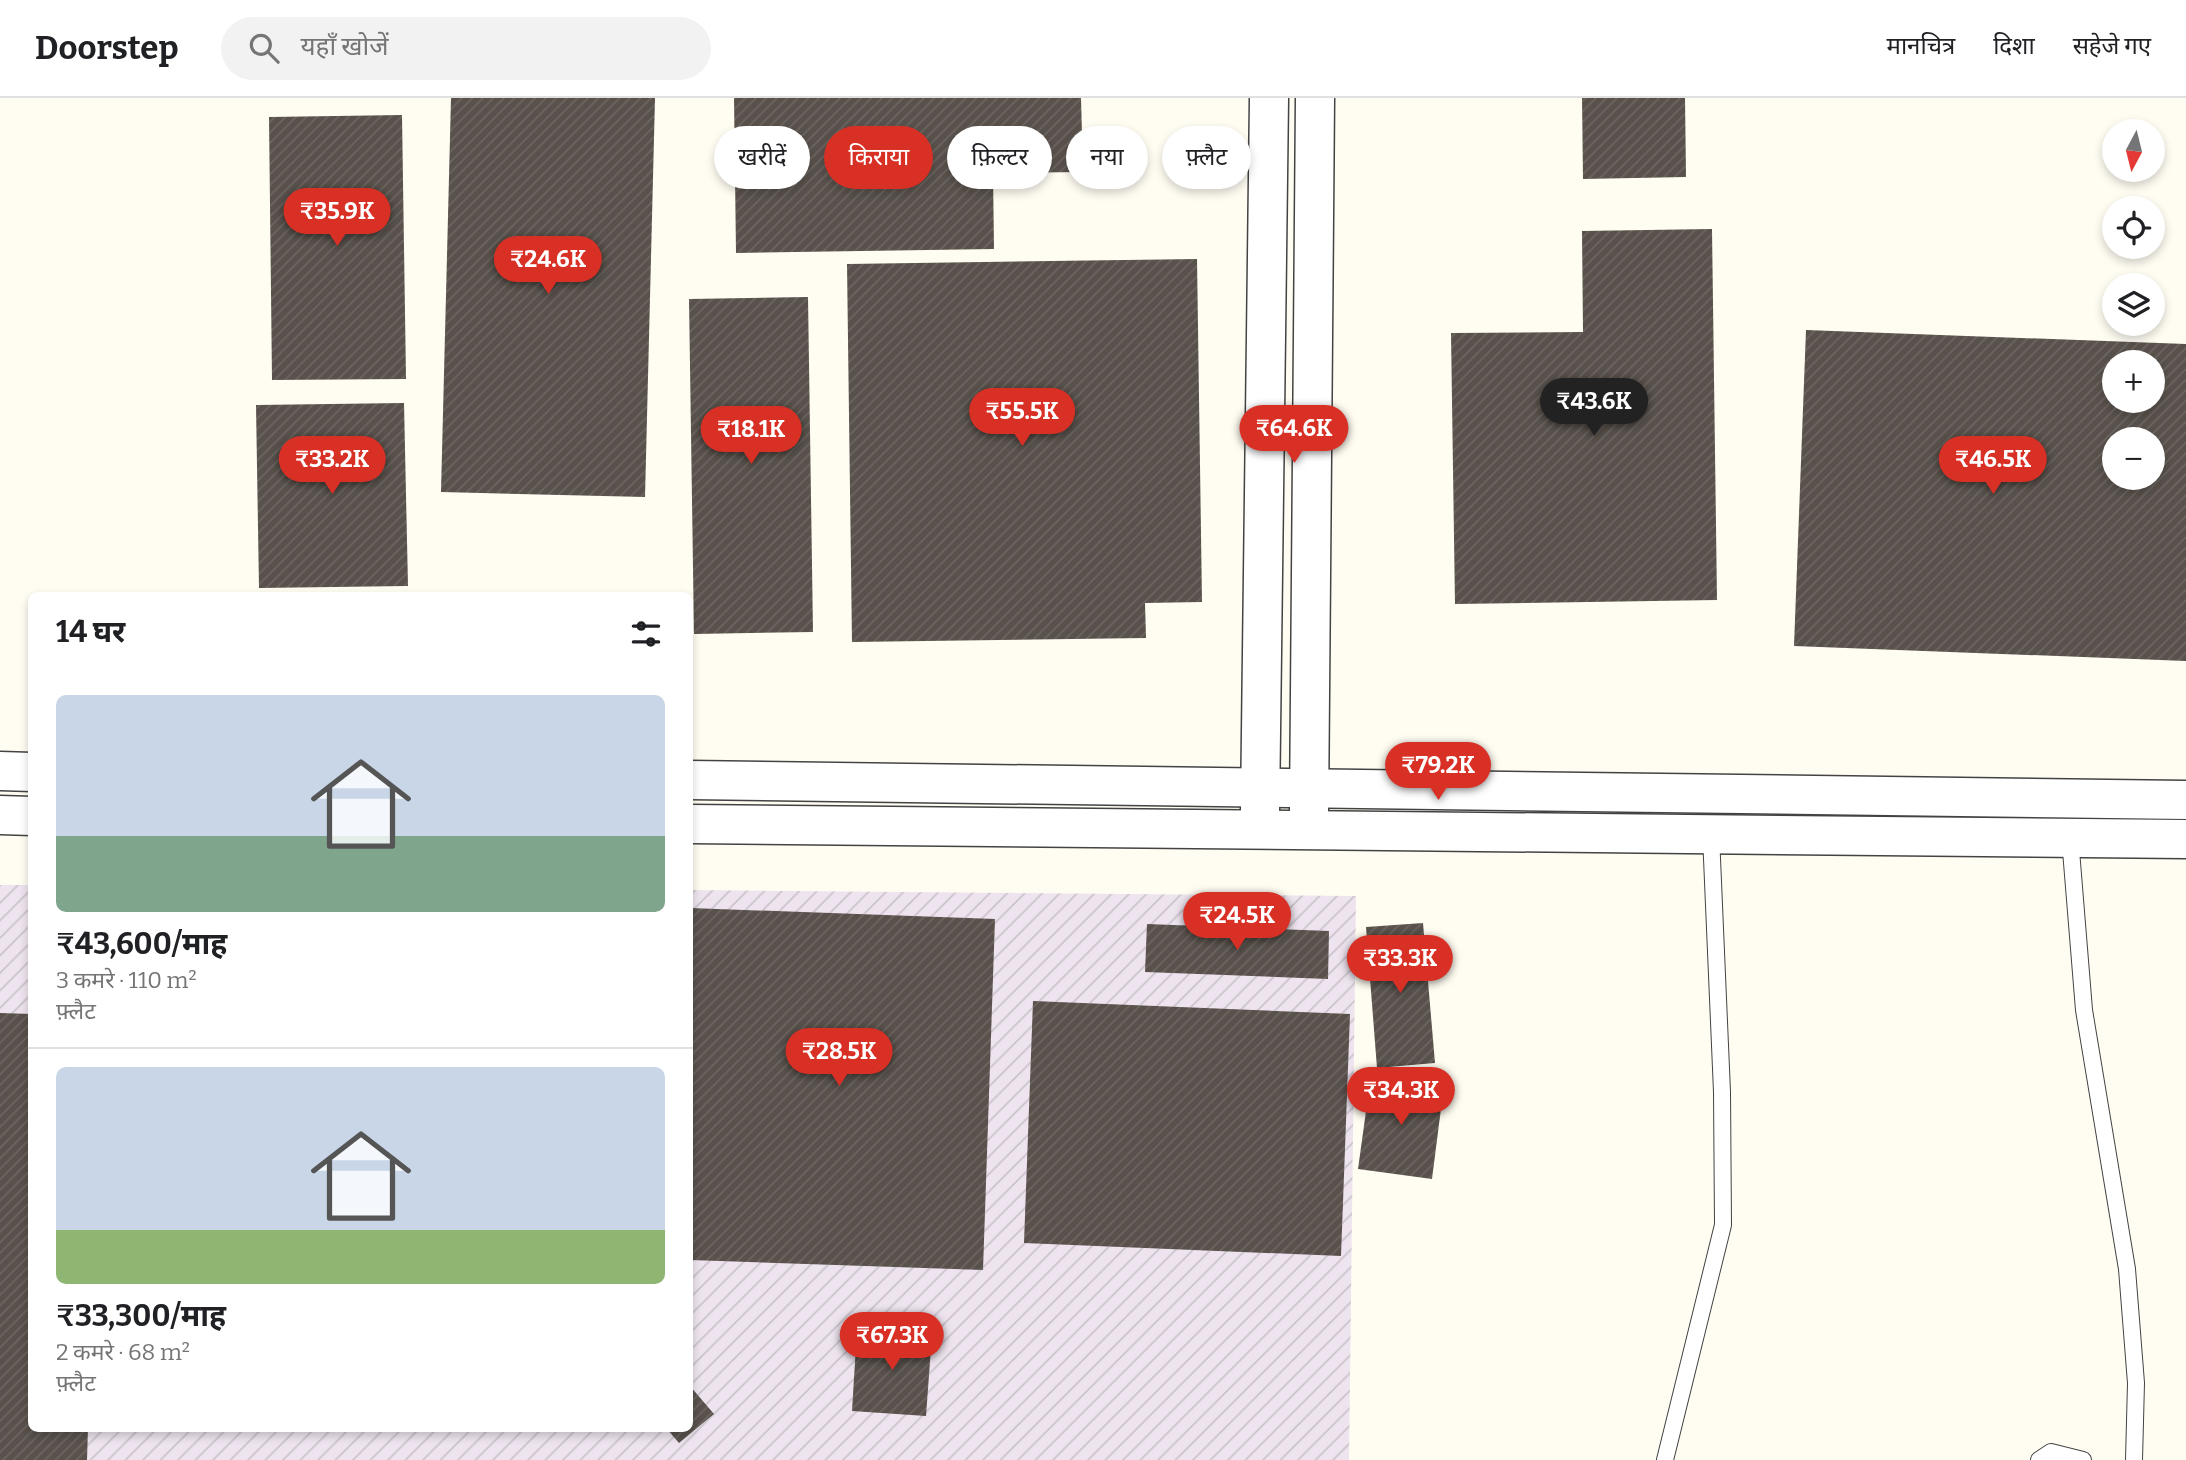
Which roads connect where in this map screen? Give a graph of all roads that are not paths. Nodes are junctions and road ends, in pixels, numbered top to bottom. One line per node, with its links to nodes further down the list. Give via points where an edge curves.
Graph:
1 (1269, 98): 6 (street)
2 (1315, 98): 7 (street)
3 (0, 771): 4 (street)
4 (28, 772)
5 (693, 780): 6 (street)
6 (1260, 787): 7 (street); 13 (street)
7 (1310, 789): 8 (street); 12 (street)
8 (2186, 800)
9 (0, 816): 10 (street)
10 (28, 816)
11 (693, 824): 13 (street)
12 (1309, 830): 13 (street); 14 (street)
13 (1260, 831)
14 (1712, 835): 15 (street); 17 (lane, via 1723,1225)
15 (2070, 838): 16 (street); 20 (lane, via 2084,1010 2127,1269 2136,1383)
16 (2186, 839)
17 (1665, 1460)
18 (2039, 1460): 19 (lane, via 2051,1452)
19 (2083, 1460)
20 (2134, 1460)

